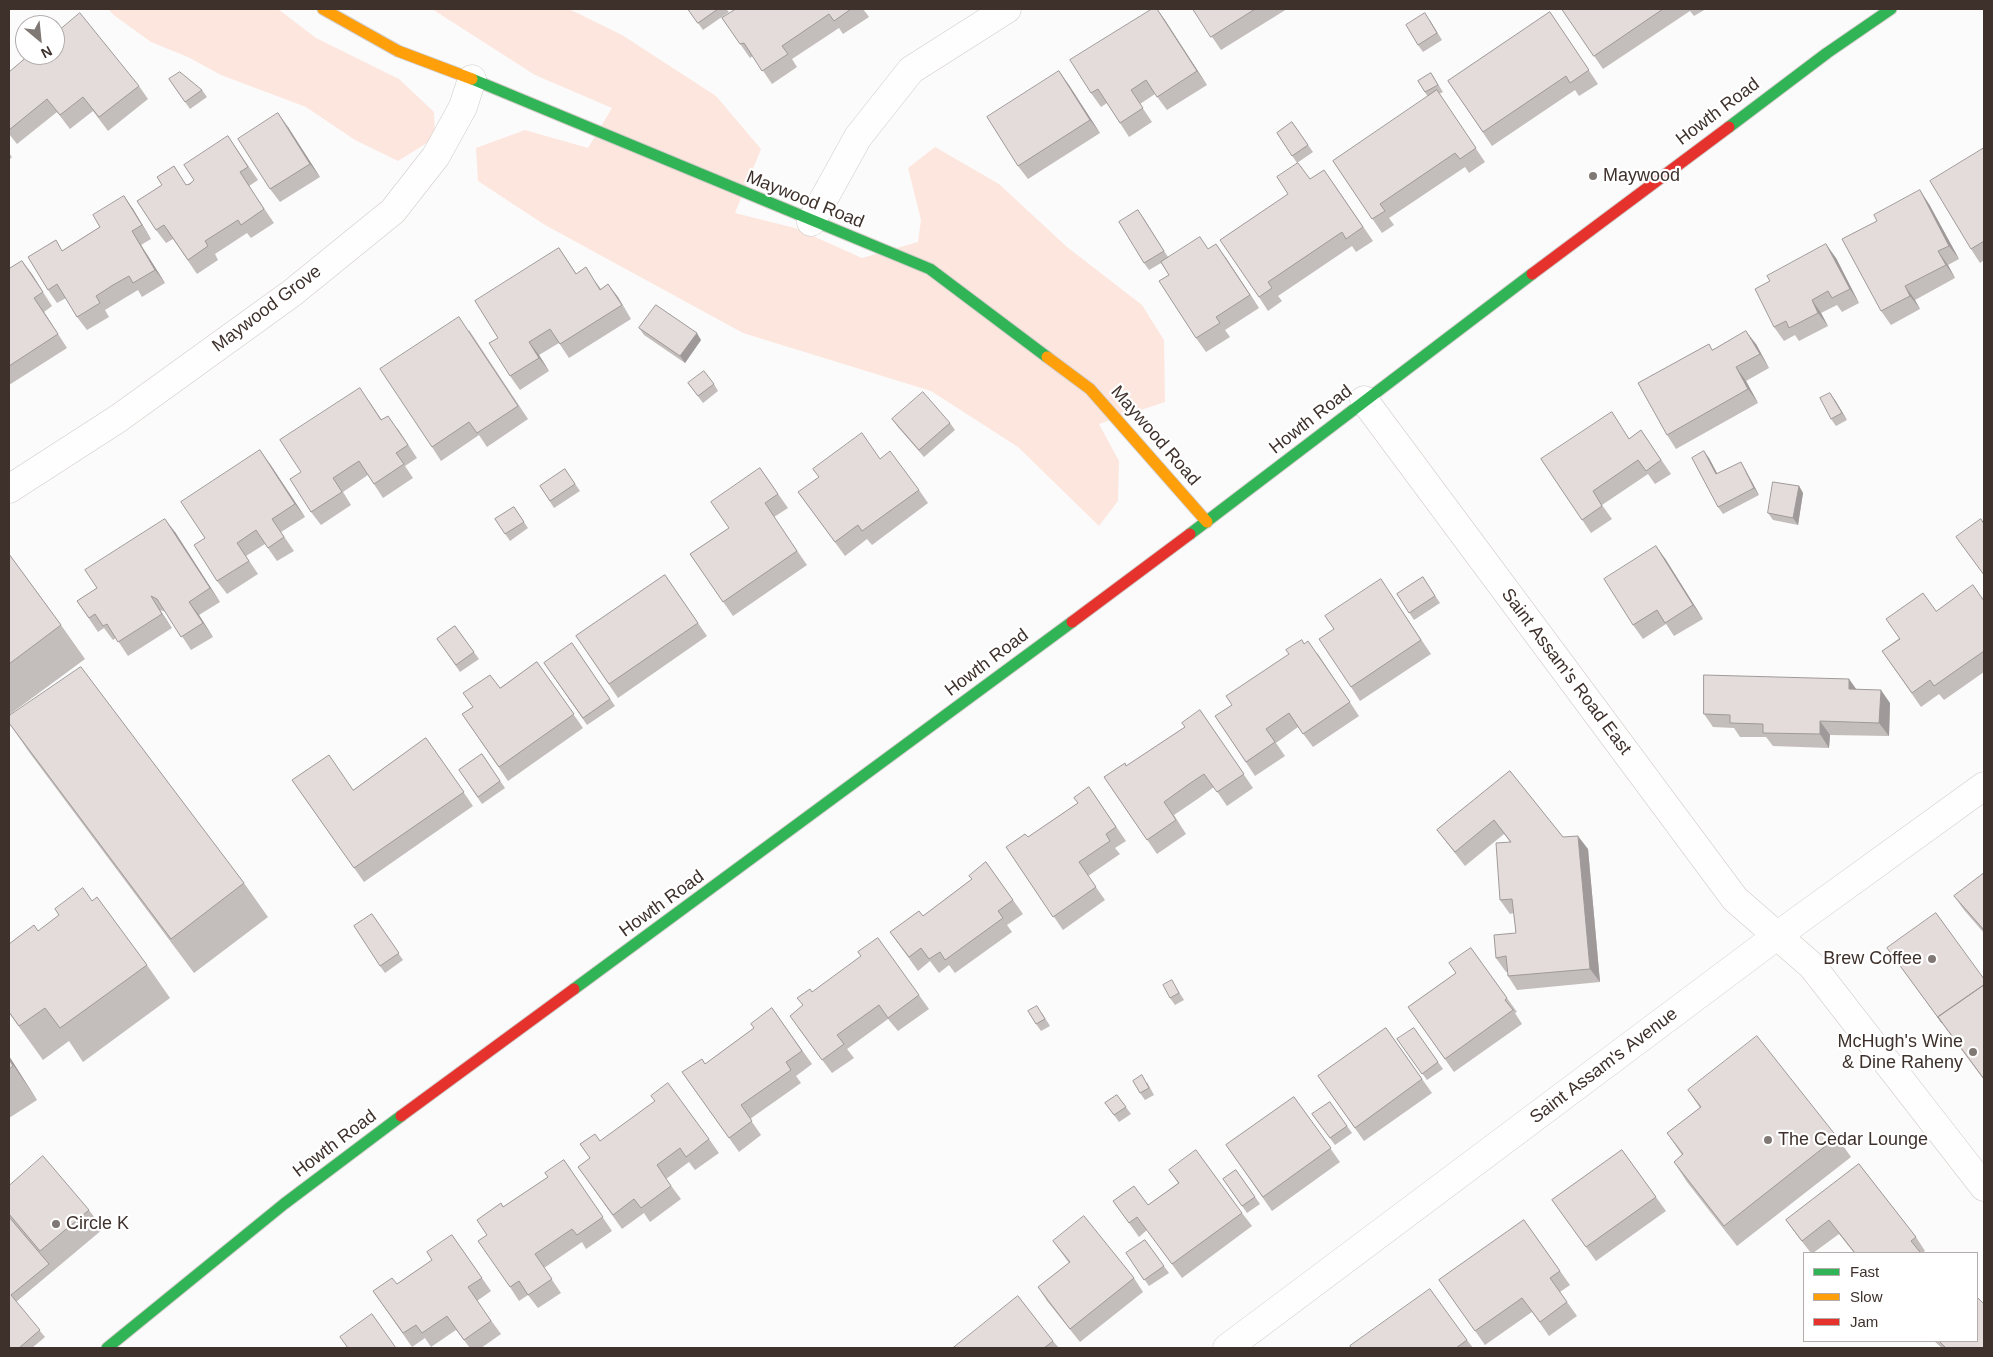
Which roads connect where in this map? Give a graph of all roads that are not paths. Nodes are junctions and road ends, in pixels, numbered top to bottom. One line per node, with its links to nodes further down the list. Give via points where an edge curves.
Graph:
1 (1007, 9): 5 (street, via 911,70 858,137)
2 (1891, 9): 6 (main road, Howth Road, via 1827,53)
3 (327, 10): 4 (main road, Maywood Road, via 398,51)
4 (472, 79): 5 (main road, Maywood Road); 7 (street, Maywood Grove, via 464,107 436,156 393,211 292,293 118,418)
5 (811, 222): 8 (main road, Maywood Road, via 930,269 1090,389)
6 (1364, 400): 8 (main road, Howth Road); 10 (street, Saint Assam's Road East, via 1735,899)
7 (9, 489)
8 (1207, 522): 12 (main road, Howth Road, via 331,1168)
9 (1984, 786): 10 (street, Saint Assam's Avenue)
10 (1778, 936): 11 (street, Saint Assam's Road East, via 1812,966); 13 (street, Saint Assam's Avenue)
11 (1984, 1187)
12 (107, 1348)
13 (1227, 1348)

